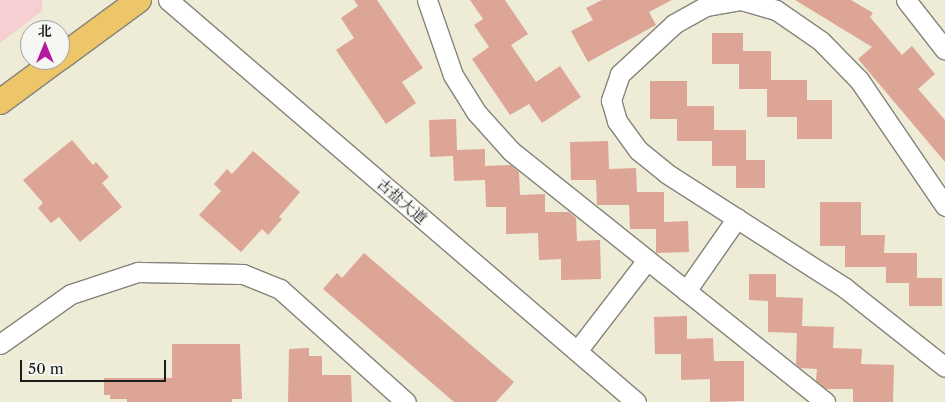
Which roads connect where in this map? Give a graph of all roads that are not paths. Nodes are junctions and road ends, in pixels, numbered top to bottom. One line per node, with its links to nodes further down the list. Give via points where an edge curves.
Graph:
1 (138, 0): 6 (main road)
2 (168, 0): 14 (street, 古盐大道)
3 (427, 0): 11 (street, via 453,75 476,112 511,151)
4 (906, 0): 5 (street)
5 (945, 50)
6 (70, 51)
7 (43, 70): 8 (main road)
8 (0, 102)
9 (945, 206): 10 (street, via 859,80 821,41 776,10 742,0 706,6 674,24 620,74 611,100 617,121 638,150)
10 (737, 218): 12 (street); 15 (street, via 845,288)
11 (647, 260): 12 (street); 14 (street)
12 (686, 291): 18 (street)
13 (0, 344): 16 (street, via 71,294 138,272 243,274 280,289)
14 (577, 351): 17 (street, 古盐大道)
15 (945, 367)
16 (406, 402)
17 (636, 402)
18 (825, 402)

